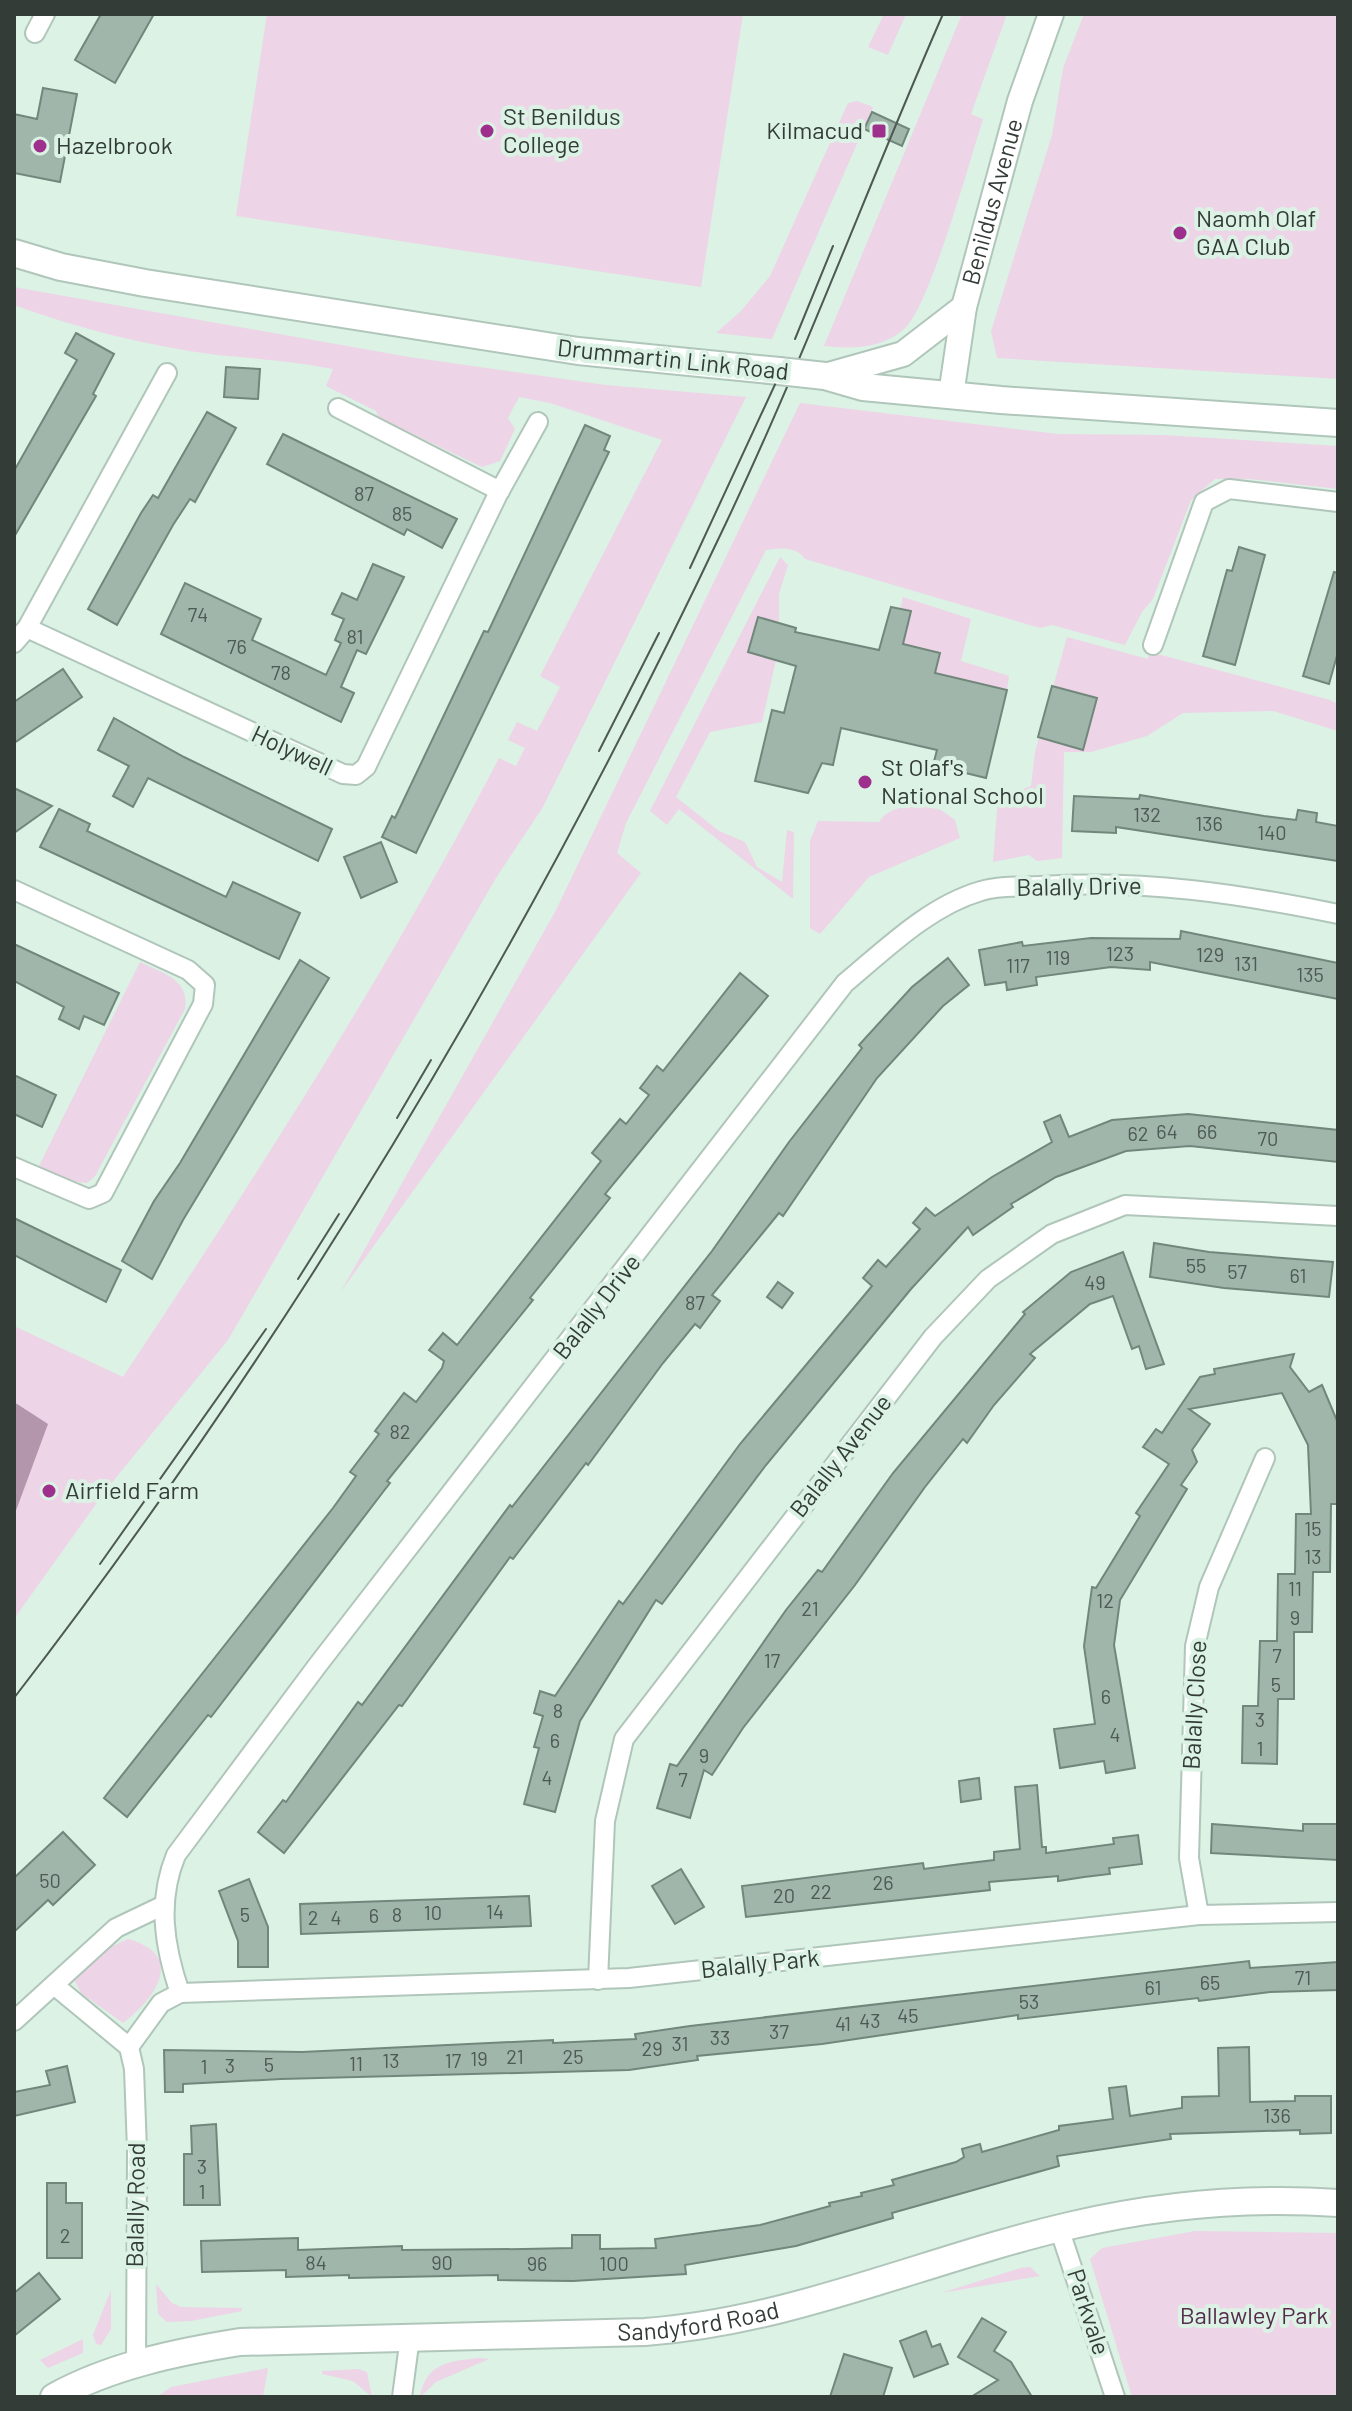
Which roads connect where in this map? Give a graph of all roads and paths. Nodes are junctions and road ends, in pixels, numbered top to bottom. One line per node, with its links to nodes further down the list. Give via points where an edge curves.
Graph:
1 (45, 14): 3 (street)
2 (1051, 14): 5 (street, Benildus Avenue, via 1020,101)
3 (35, 33)
4 (14, 253): 7 (main road, Drummartin Link Road, bridge, via 145,283 578,351)
5 (964, 307): 7 (street, via 903,354); 8 (street, Benildus Avenue)
6 (167, 373): 14 (street)
7 (825, 376): 8 (main road, Drummartin Link Road, via 863,387)
8 (951, 395): 11 (main road, Drummartin Link Road)
9 (338, 408): 12 (street)
10 (538, 422): 12 (street, Holywell)
11 (1338, 423)
12 (500, 491): 14 (street, Holywell, via 366,767 356,775 343,774)
13 (1338, 502): 16 (street, via 1229,489 1204,502)
14 (27, 628): 15 (street)
15 (14, 643)
16 (1153, 645)
17 (14, 890): 19 (street, via 188,970 205,985 203,1004 103,1193 89,1199)
18 (1338, 914): 22 (street, Balally Drive, via 1230,892 1125,884 983,889 952,902 899,937 845,983 317,1666 176,1855)
19 (14, 1167)
20 (1338, 1216): 25 (street, Balally Avenue, via 1125,1205 1052,1234 988,1279 933,1337 624,1739 605,1821)
21 (1265, 1458): 24 (street, Balally Close, via 1209,1587 1195,1646 1189,1858)
22 (162, 1906): 26 (street, via 116,1928); 27 (street)
23 (1338, 1912): 24 (street, Balally Park)
24 (1199, 1915): 25 (street, Balally Park)
25 (598, 1980): 27 (street, Balally Park)
26 (54, 1985): 28 (street); 29 (street)
27 (180, 1993): 29 (street, via 161,2003)
28 (14, 2021)
29 (129, 2047): 33 (street, Balally Road, via 137,2150)
30 (1338, 2203): 31 (main road, Sandyford Road, via 1166,2208)
31 (1059, 2228): 32 (main road, Sandyford Road, via 807,2304 711,2326); 36 (street, Parkvale)
32 (410, 2337): 33 (main road, Sandyford Road, via 240,2342); 35 (street)
33 (136, 2365): 34 (main road, Sandyford Road)
34 (54, 2397)
35 (402, 2397)
36 (1115, 2397)

